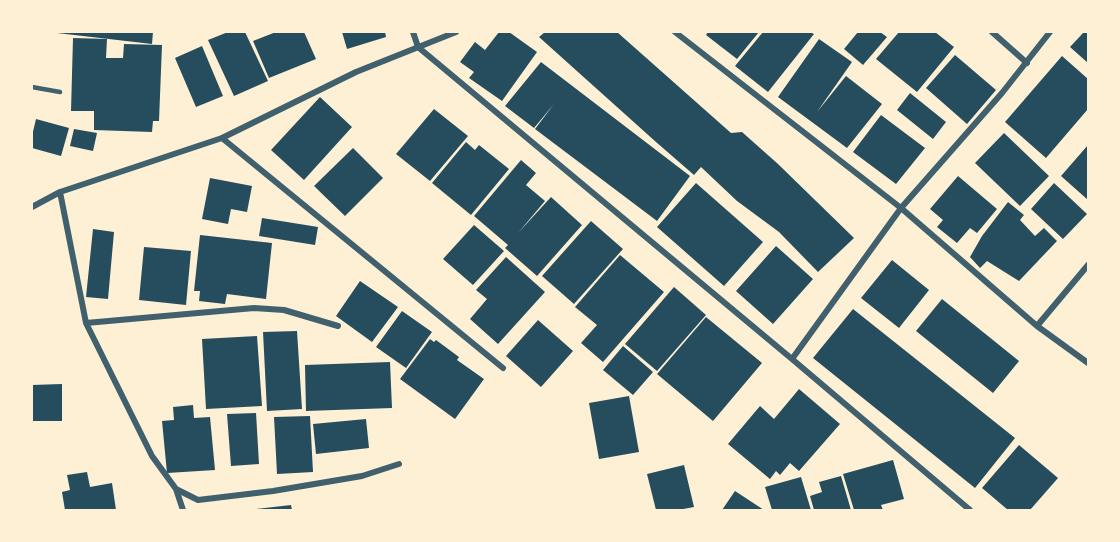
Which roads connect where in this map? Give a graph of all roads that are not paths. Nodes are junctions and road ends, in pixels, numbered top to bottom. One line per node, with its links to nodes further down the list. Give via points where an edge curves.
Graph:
1 (413, 32): 6 (street)
2 (456, 32): 6 (street)
3 (675, 32): 13 (street)
4 (992, 32): 7 (street)
5 (1050, 32): 7 (street)
6 (418, 47): 10 (street, via 356,72); 18 (street)
7 (1026, 63): 13 (street)
8 (32, 87): 9 (lane)
9 (60, 92)
10 (222, 138): 11 (street); 20 (street)
11 (60, 192): 12 (street); 15 (street)
12 (32, 207)
13 (901, 208): 17 (street); 18 (street)
14 (1089, 265): 17 (street)
15 (86, 323): 16 (street, via 254,308 284,310); 22 (street, via 152,456)
16 (338, 326)
17 (1037, 326): 19 (street)
18 (792, 359): 24 (street)
19 (1089, 363)
20 (503, 368)
21 (399, 464): 22 (street, via 362,476 198,500)
22 (176, 489): 23 (street)
23 (183, 510)
24 (970, 510)

